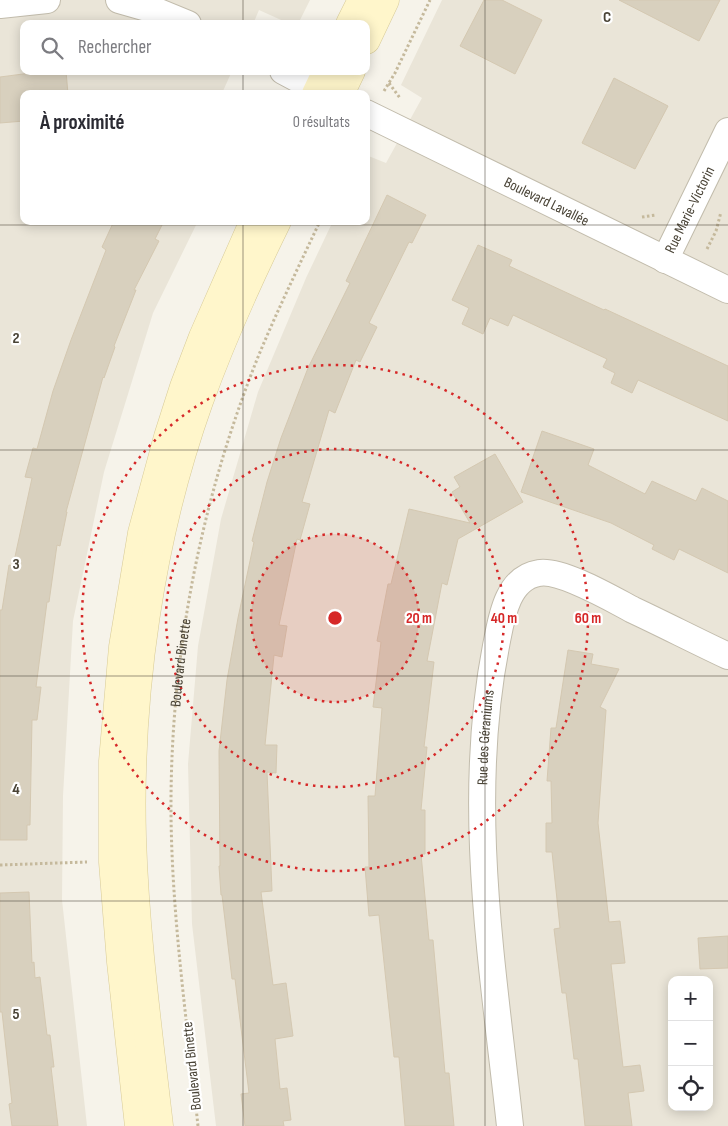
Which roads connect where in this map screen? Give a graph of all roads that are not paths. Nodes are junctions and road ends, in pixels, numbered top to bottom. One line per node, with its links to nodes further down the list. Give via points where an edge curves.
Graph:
1 (47, 0): 5 (street)
2 (119, 0): 6 (street)
3 (362, 0): 7 (street)
4 (386, 0): 8 (street)
5 (0, 5)
6 (178, 20)
7 (352, 20)
8 (370, 32)
9 (293, 75): 11 (street)
10 (345, 75): 11 (street)
11 (325, 88)
12 (370, 116): 16 (street, Boulevard Lavallée)
13 (728, 132): 16 (street, Rue Marie-Victorin)
14 (252, 225): 19 (street, via 203,337 168,436 142,533 123,648 113,761 113,862)
15 (275, 225): 20 (street, via 227,329 190,429 160,543 142,655 133,749 132,836 136,910)
16 (665, 260): 17 (street, Boulevard Lavallée)
17 (728, 290)
18 (728, 656): 21 (street, Rue des Géraniums, via 556,575 539,573 526,578 506,605 488,700 481,823 487,913)
19 (139, 1126)
20 (159, 1126)
21 (510, 1126)

